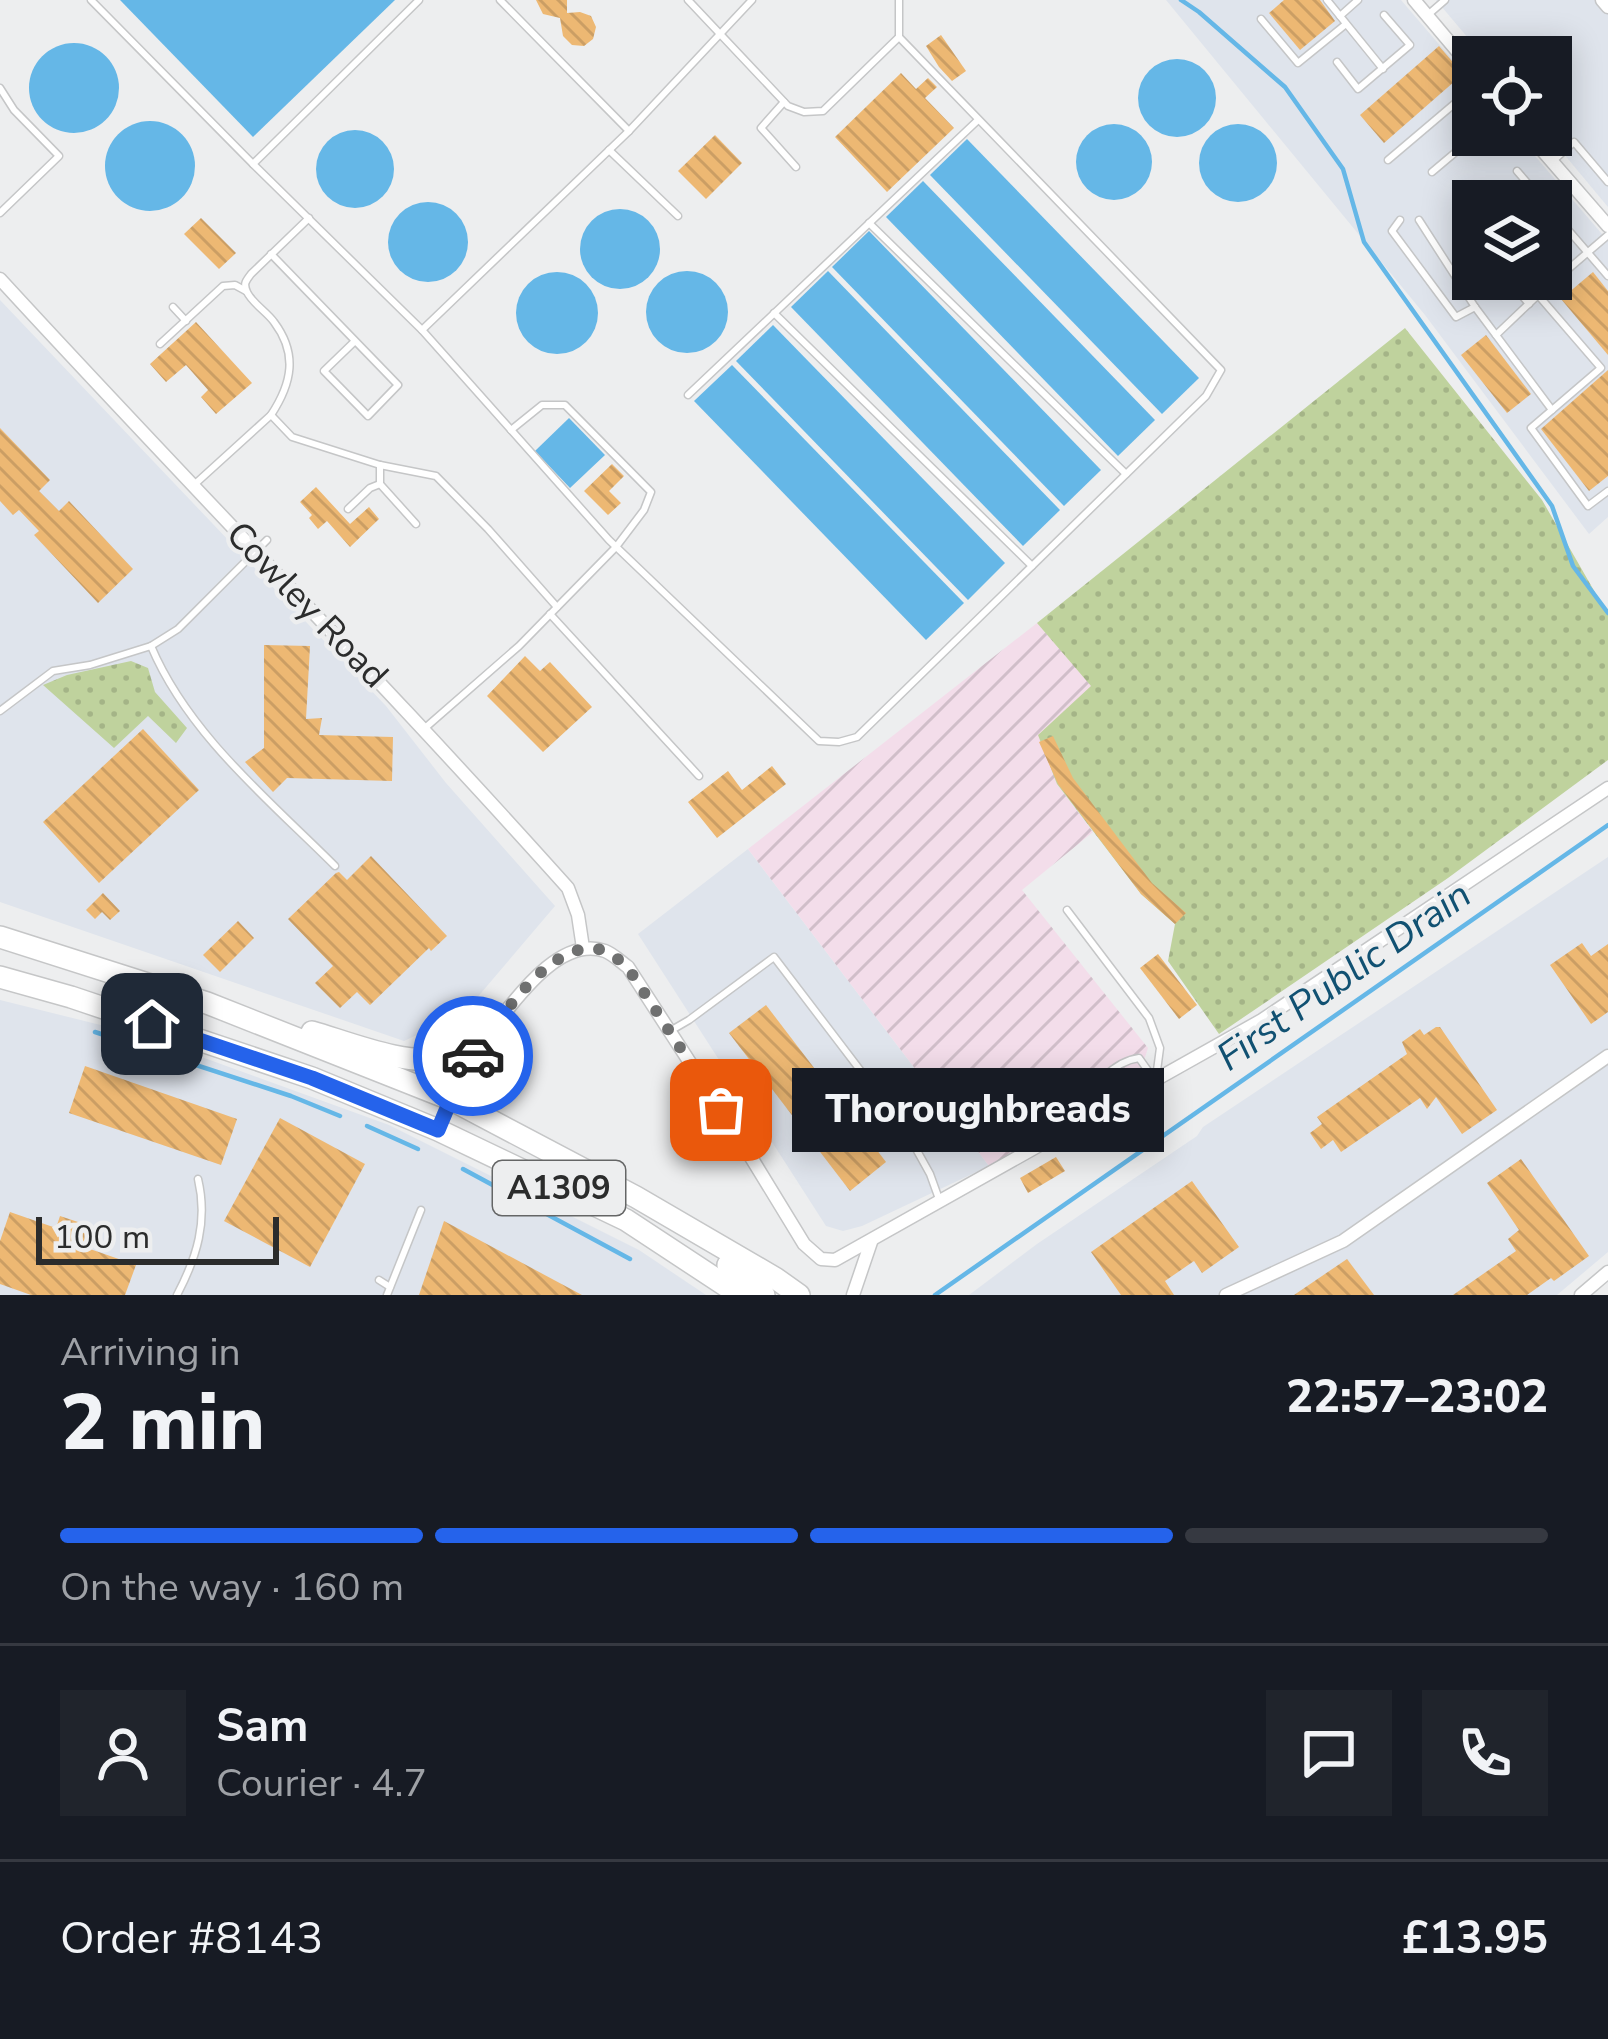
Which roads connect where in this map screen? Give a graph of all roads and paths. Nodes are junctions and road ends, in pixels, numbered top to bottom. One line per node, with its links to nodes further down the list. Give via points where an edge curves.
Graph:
1 (91, 0): 31 (lane)
2 (418, 0): 31 (lane)
3 (500, 0): 25 (lane)
4 (688, 0): 16 (lane)
5 (752, 0): 16 (lane)
6 (899, 0): 17 (lane)
7 (1327, 0): 12 (lane)
8 (1358, 0): 12 (lane)
9 (1414, 0): 13 (street)
10 (1445, 0): 13 (lane)
11 (1384, 15): 20 (lane, via 1410,45)
12 (1340, 16): 15 (lane)
13 (1427, 16): 18 (street)
14 (1261, 19): 15 (lane, via 1298,63)
15 (1346, 24): 20 (lane)
16 (720, 32): 22 (lane); 25 (lane)
17 (898, 37): 22 (lane, via 823,111); 24 (lane)
18 (1452, 45)
19 (1337, 62): 20 (lane, via 1358,89)
20 (1383, 69)
21 (0, 88): 37 (lane, via 59,155)
22 (784, 102): 32 (lane, via 761,128)
23 (1452, 106): 29 (lane)
24 (978, 119): 42 (lane); 68 (lane, via 1221,370 1206,396)
25 (629, 131): 26 (lane)
26 (609, 150): 38 (lane); 59 (lane)
27 (1452, 155): 34 (lane)
28 (1548, 156): 30 (street)
29 (1388, 160)
30 (1552, 161): 36 (lane, via 1574,142); 43 (street)
31 (253, 164): 39 (lane)
32 (796, 167)
33 (1517, 171): 35 (lane)
34 (1432, 172)
35 (1525, 180)
36 (1608, 182)
37 (0, 213)
38 (678, 216)
39 (309, 218): 46 (lane); 59 (lane)
40 (1400, 220): 56 (lane, via 1392,231 1456,317)
41 (1419, 220): 56 (lane)
42 (869, 223): 57 (lane); 68 (lane)
43 (1608, 231): 45 (lane)
44 (1572, 234): 45 (lane)
45 (1588, 252): 47 (lane); 48 (lane)
46 (272, 254): 50 (lane); 61 (lane)
47 (1572, 264)
48 (1608, 276)
49 (0, 279): 70 (street, Cowley Road)
50 (246, 291): 58 (lane, via 223,286); 65 (lane, via 289,347 285,387)
51 (1526, 300): 54 (lane)
52 (1533, 300): 54 (lane)
53 (1542, 300): 64 (lane, via 1601,368)
54 (1529, 304): 60 (lane)
55 (173, 307): 58 (lane)
56 (1475, 307): 60 (lane)
57 (774, 313): 63 (lane); 76 (lane)
58 (186, 321): 62 (lane)
59 (422, 330): 66 (lane)
60 (1496, 335): 64 (lane)
61 (356, 341): 61 (lane, via 398,386 368,416 324,371)
62 (160, 344)
63 (688, 395)
64 (1552, 410): 71 (lane, via 1531,428 1588,506)
65 (271, 415): 67 (lane, via 292,437); 70 (lane)
66 (511, 430): 75 (lane); 75 (lane, via 542,405 565,405 650,492)
67 (380, 465): 69 (lane); 77 (lane, via 436,476)
68 (1126, 474): 76 (lane)
69 (380, 484): 72 (lane); 73 (lane)
70 (192, 486): 74 (street, Cowley Road)
71 (1608, 491)
72 (348, 509)
73 (416, 524)
74 (261, 545): 78 (lane); 80 (street, Cowley Road)
75 (616, 547): 76 (lane, via 819,741 839,742 857,737); 77 (lane)
76 (1032, 566)
77 (553, 610): 80 (lane); 81 (lane)
78 (151, 646): 79 (lane, via 53,671); 83 (lane, via 202,730)
79 (0, 711)
80 (425, 728): 86 (street, Cowley Road, via 568,888)
81 (699, 776)
82 (1608, 788): 92 (street)
83 (335, 866)
84 (1067, 910): 92 (lane, via 1149,1018 1160,1048)
85 (0, 937): 88 (main road, A1309)
86 (583, 948): 89 (street, via 546,966); 90 (street, via 607,951 628,968)
87 (0, 977): 94 (main road, A1309, via 312,1078)
88 (207, 1004): 89 (main road, A1309, via 415,1060 445,1057); 93 (main road, A1309)
89 (502, 1016): 93 (street)
90 (670, 1031): 98 (lane, via 774,957 905,1129); 100 (street, via 804,1244 836,1260)
91 (1608, 1056): 109 (street, via 1343,1241)
92 (1156, 1082): 95 (street); 95 (lane, via 1139,1058 1123,1060)
93 (450, 1100): 94 (street); 97 (main road, A1309)
94 (438, 1130): 105 (main road, A1309, via 626,1220)
95 (1060, 1132): 98 (street)
96 (199, 1179): 104 (lane, via 200,1240)
97 (636, 1197): 106 (main road, A1309); 107 (main road, A1309)
98 (940, 1201): 100 (street)
99 (421, 1210): 103 (lane)
100 (871, 1240): 108 (street)
101 (1608, 1272): 110 (street)
102 (380, 1280): 103 (lane)
103 (388, 1291)
104 (177, 1295)
105 (740, 1295)
106 (764, 1295)
107 (800, 1295)
108 (853, 1295)
109 (1226, 1295)
110 (1581, 1295)

